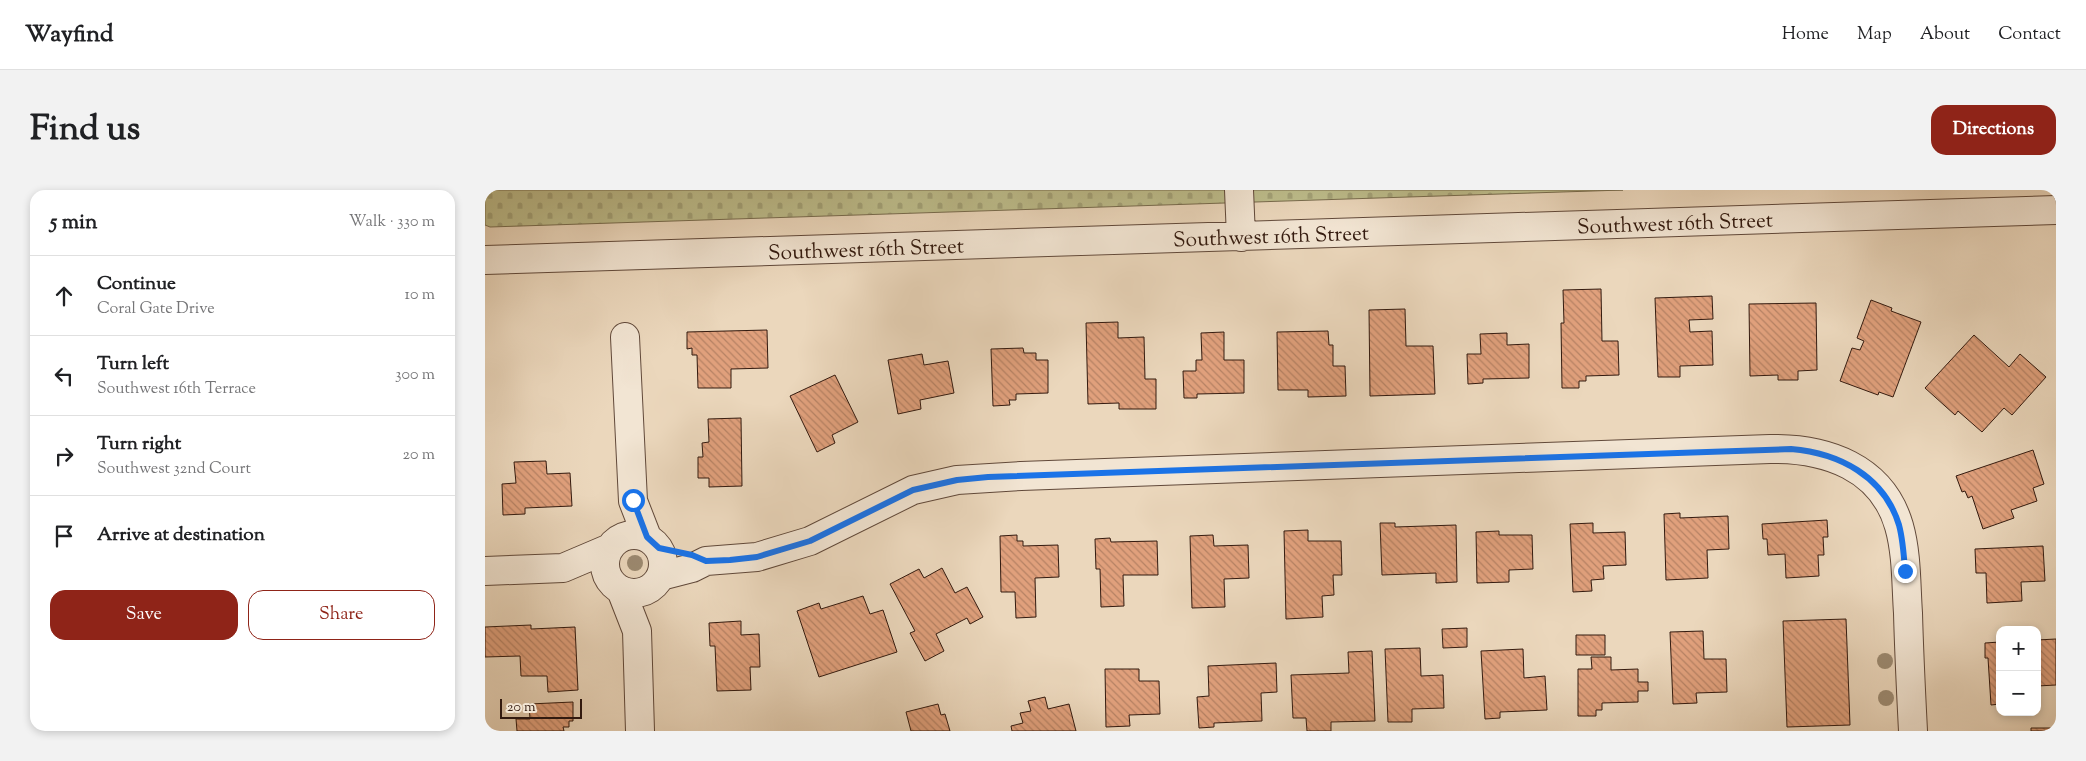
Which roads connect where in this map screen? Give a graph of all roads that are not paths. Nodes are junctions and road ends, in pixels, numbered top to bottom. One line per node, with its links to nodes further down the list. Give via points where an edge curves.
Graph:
1 (1239, 190): 3 (street)
2 (2056, 210): 3 (street, Southwest 16th Street)
3 (1241, 237): 4 (street, Southwest 16th Street)
4 (485, 260)
5 (625, 336): 6 (street)
6 (633, 500): 7 (street); 8 (street)
7 (653, 543): 8 (street, via 637,535 627,536); 9 (street); 12 (street, via 663,557 664,567)
8 (614, 544): 10 (street); 13 (street, via 605,564)
9 (706, 561): 12 (street); 16 (street, via 757,557 785,550 838,529 913,490 957,480 1810,450 1847,464 1875,484 1894,512 1903,545)
10 (563, 568): 11 (street); 13 (street)
11 (485, 571)
12 (656, 582): 13 (street, via 636,593); 14 (street)
13 (615, 585): 14 (street)
14 (637, 631): 15 (street)
15 (640, 731)
16 (1913, 731)

